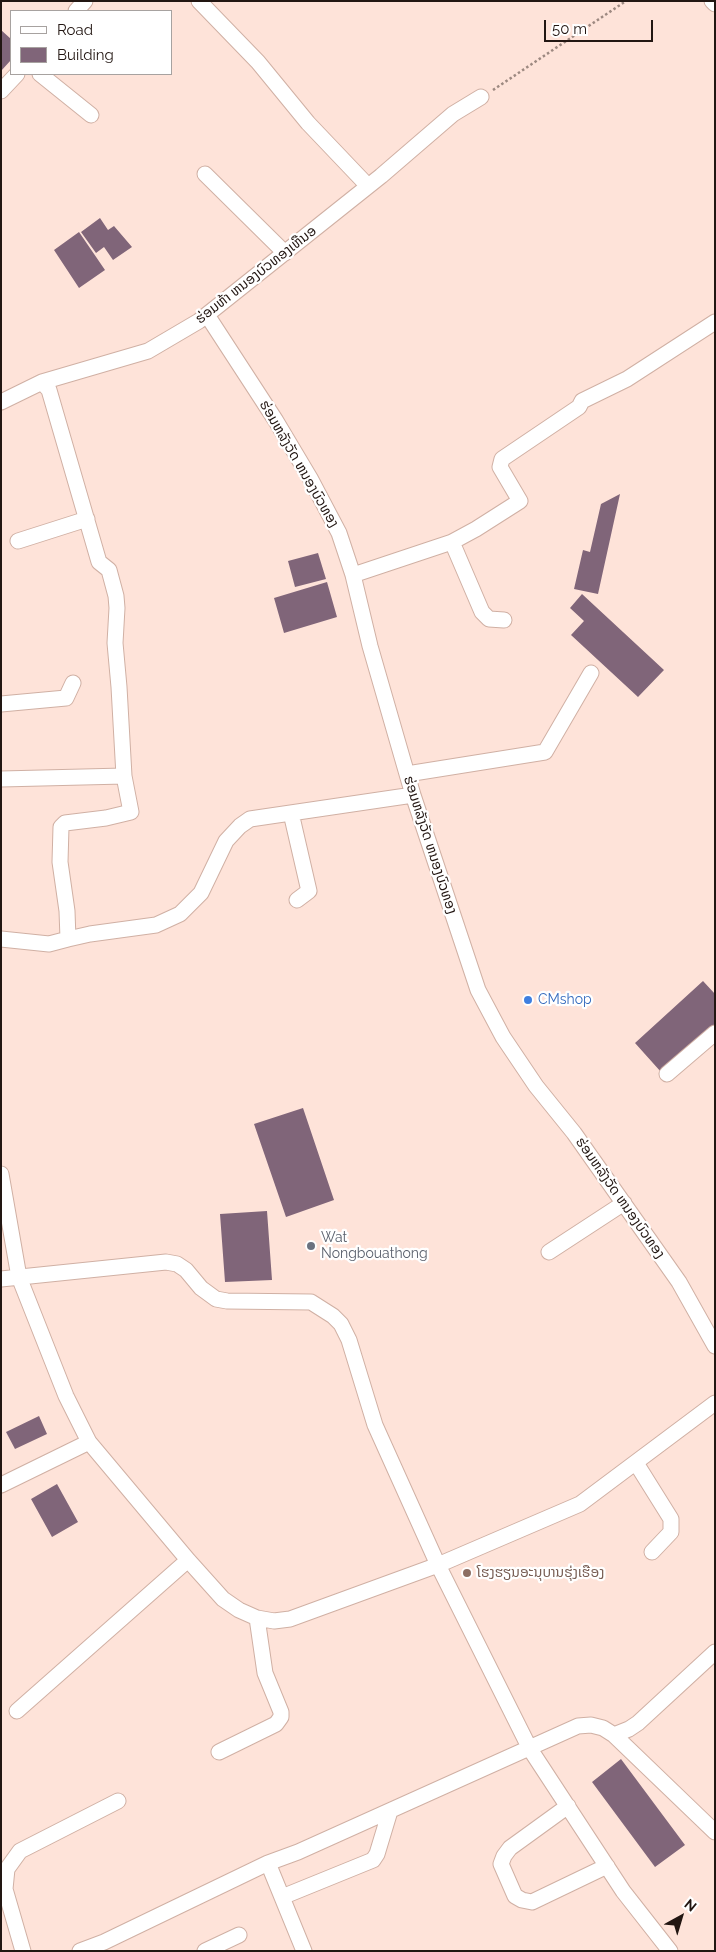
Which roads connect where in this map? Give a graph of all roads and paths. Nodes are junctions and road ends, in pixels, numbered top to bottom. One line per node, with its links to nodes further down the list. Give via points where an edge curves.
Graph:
1 (199, 1): 11 (street)
2 (626, 1): 8 (path)
3 (712, 1): 4 (street)
4 (715, 4)
5 (17, 75): 7 (street)
6 (41, 75): 9 (street)
7 (1, 91)
8 (481, 97): 11 (street, ຮ່ອມຫ້າ ຫນອງບົວທອງເຫືນອ, via 453,114)
9 (91, 115)
10 (205, 174): 12 (street)
11 (368, 186): 12 (street, ຮ່ອມຫ້າ ຫນອງບົວທອງເຫືນອ)
12 (285, 253): 13 (street, ຮ່ອມຫ້າ ຫນອງບົວທອງເຫືນອ)
13 (207, 315): 15 (street, ຮ່ອມຫ້າ ຫນອງບົວທອງເຫືນອ, via 148,351); 20 (street, ຮ່ອມຫລັງວັດ ຫນອງບົວທອງ, via 310,478 339,533)
14 (715, 322): 19 (street, via 627,379 582,401 579,407 502,459 500,467 520,501)
15 (42, 382): 16 (street, ຮ່ອມຫ້າ ຫນອງບົວທອງເຫືນອ); 17 (street, via 49,390)
16 (1, 402)
17 (87, 519): 18 (street); 26 (street, via 100,562 109,570 118,608 115,643)
18 (18, 541)
19 (452, 542): 20 (street); 21 (street, via 482,612 489,619)
20 (353, 575): 25 (street, ຮ່ອມຫລັງວັດ ຫນອງບົວທອງ)
21 (504, 620)
22 (591, 673): 25 (street, via 546,752)
23 (73, 684): 24 (street, via 66,698)
24 (1, 704)
25 (407, 774): 28 (street, ຮ່ອມຫລັງວັດ ຫນອງບົວທອງ)
26 (124, 776): 27 (street); 31 (street, via 131,812 64,823 61,827 60,862)
27 (1, 779)
28 (413, 795): 29 (street); 36 (street, ຮ່ອມຫລັງວັດ ຫນອງບົວທອງ, via 478,990 503,1037 536,1086)
29 (291, 814): 30 (street, via 309,891); 31 (street, via 250,819 240,826 220,851 201,892 174,917 156,925)
30 (297, 900)
31 (68, 939): 32 (street, via 49,944)
32 (1, 940)
33 (715, 1033): 34 (street)
34 (667, 1074)
35 (1, 1174): 38 (street)
36 (624, 1203): 37 (street); 40 (street, ຮ່ອມຫລັງວັດ ຫນອງບົວທອງ, via 679,1282)
37 (549, 1252)
38 (19, 1277): 39 (street); 42 (street, via 66,1396); 47 (street, via 166,1262 186,1270 201,1288 216,1299 298,1300 323,1308 341,1324 349,1340 375,1425)
39 (1, 1279)
40 (715, 1346)
41 (715, 1403): 43 (street)
42 (89, 1442): 44 (street); 46 (street)
43 (636, 1463): 45 (street, via 671,1519 671,1532); 47 (street, via 580,1504)
44 (1, 1486)
45 (652, 1552)
46 (188, 1560): 48 (street, via 223,1598); 50 (street)
47 (438, 1565): 48 (street, via 290,1619); 52 (street)
48 (257, 1618): 53 (street, via 265,1672 281,1717 276,1724)
49 (715, 1652): 51 (street, via 638,1723)
50 (16, 1711)
51 (614, 1735): 52 (street, via 603,1728 578,1726); 57 (street)
52 (530, 1748): 55 (street); 56 (street)
53 (219, 1752)
54 (118, 1801): 63 (street, via 20,1851 7,1869 5,1889)
55 (568, 1806): 59 (street); 59 (street, via 510,1848 504,1856 501,1864 514,1896 532,1902)
56 (390, 1811): 58 (street); 60 (street, via 377,1854 372,1860)
57 (715, 1832)
58 (268, 1863): 60 (street); 62 (street)
59 (607, 1866): 67 (street)
60 (282, 1897): 66 (street)
61 (239, 1935): 65 (street)
62 (106, 1946): 64 (street)
63 (23, 1951)
64 (80, 1951)
65 (205, 1951)
66 (304, 1951)
67 (670, 1951)

